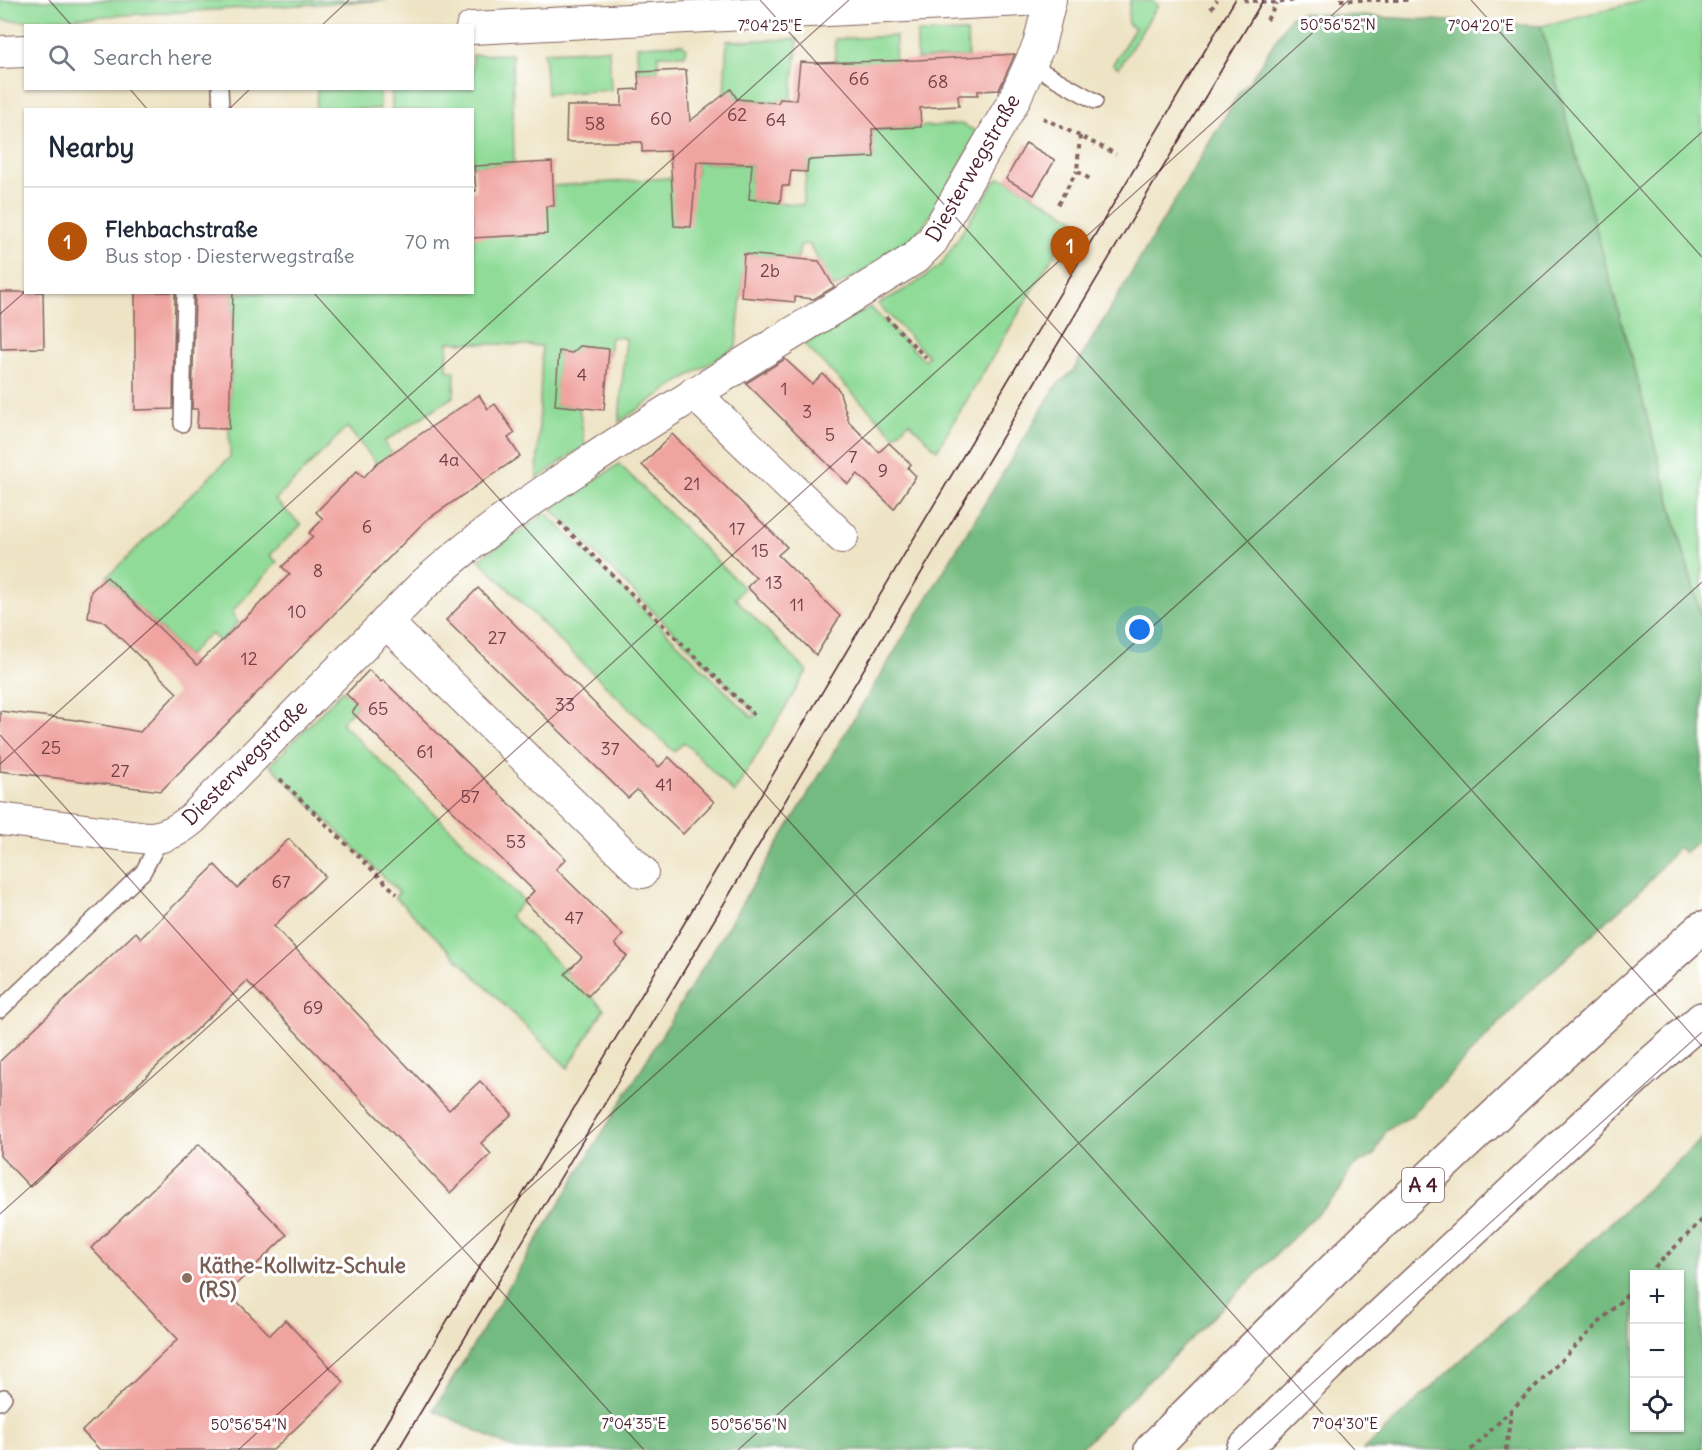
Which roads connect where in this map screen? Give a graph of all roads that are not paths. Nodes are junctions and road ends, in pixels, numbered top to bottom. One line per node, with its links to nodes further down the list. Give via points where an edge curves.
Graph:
1 (1023, 0): 3 (street)
2 (1050, 0): 6 (street, Diesterwegstraße)
3 (474, 28)
4 (24, 51): 5 (street)
5 (0, 52)
6 (1031, 65): 8 (lane); 11 (street, Diesterwegstraße, via 932,241 915,258)
7 (220, 90): 9 (lane)
8 (1095, 101)
9 (221, 108)
10 (185, 294): 12 (lane)
11 (694, 393): 13 (street); 14 (street, Diesterwegstraße, via 458,553)
12 (182, 424)
13 (842, 537)
14 (386, 622): 16 (street, Diesterwegstraße, via 192,819); 17 (street)
15 (0, 819): 16 (street, Diesterwegstraße, via 148,838)
16 (162, 836): 19 (lane, via 143,872)
17 (642, 872)
18 (1702, 928): 21 (highway, A 4, via 1595,1022 1283,1317)
19 (0, 1010)
20 (1702, 1019): 22 (highway, via 1335,1358)
21 (1151, 1450)
22 (1243, 1450)

